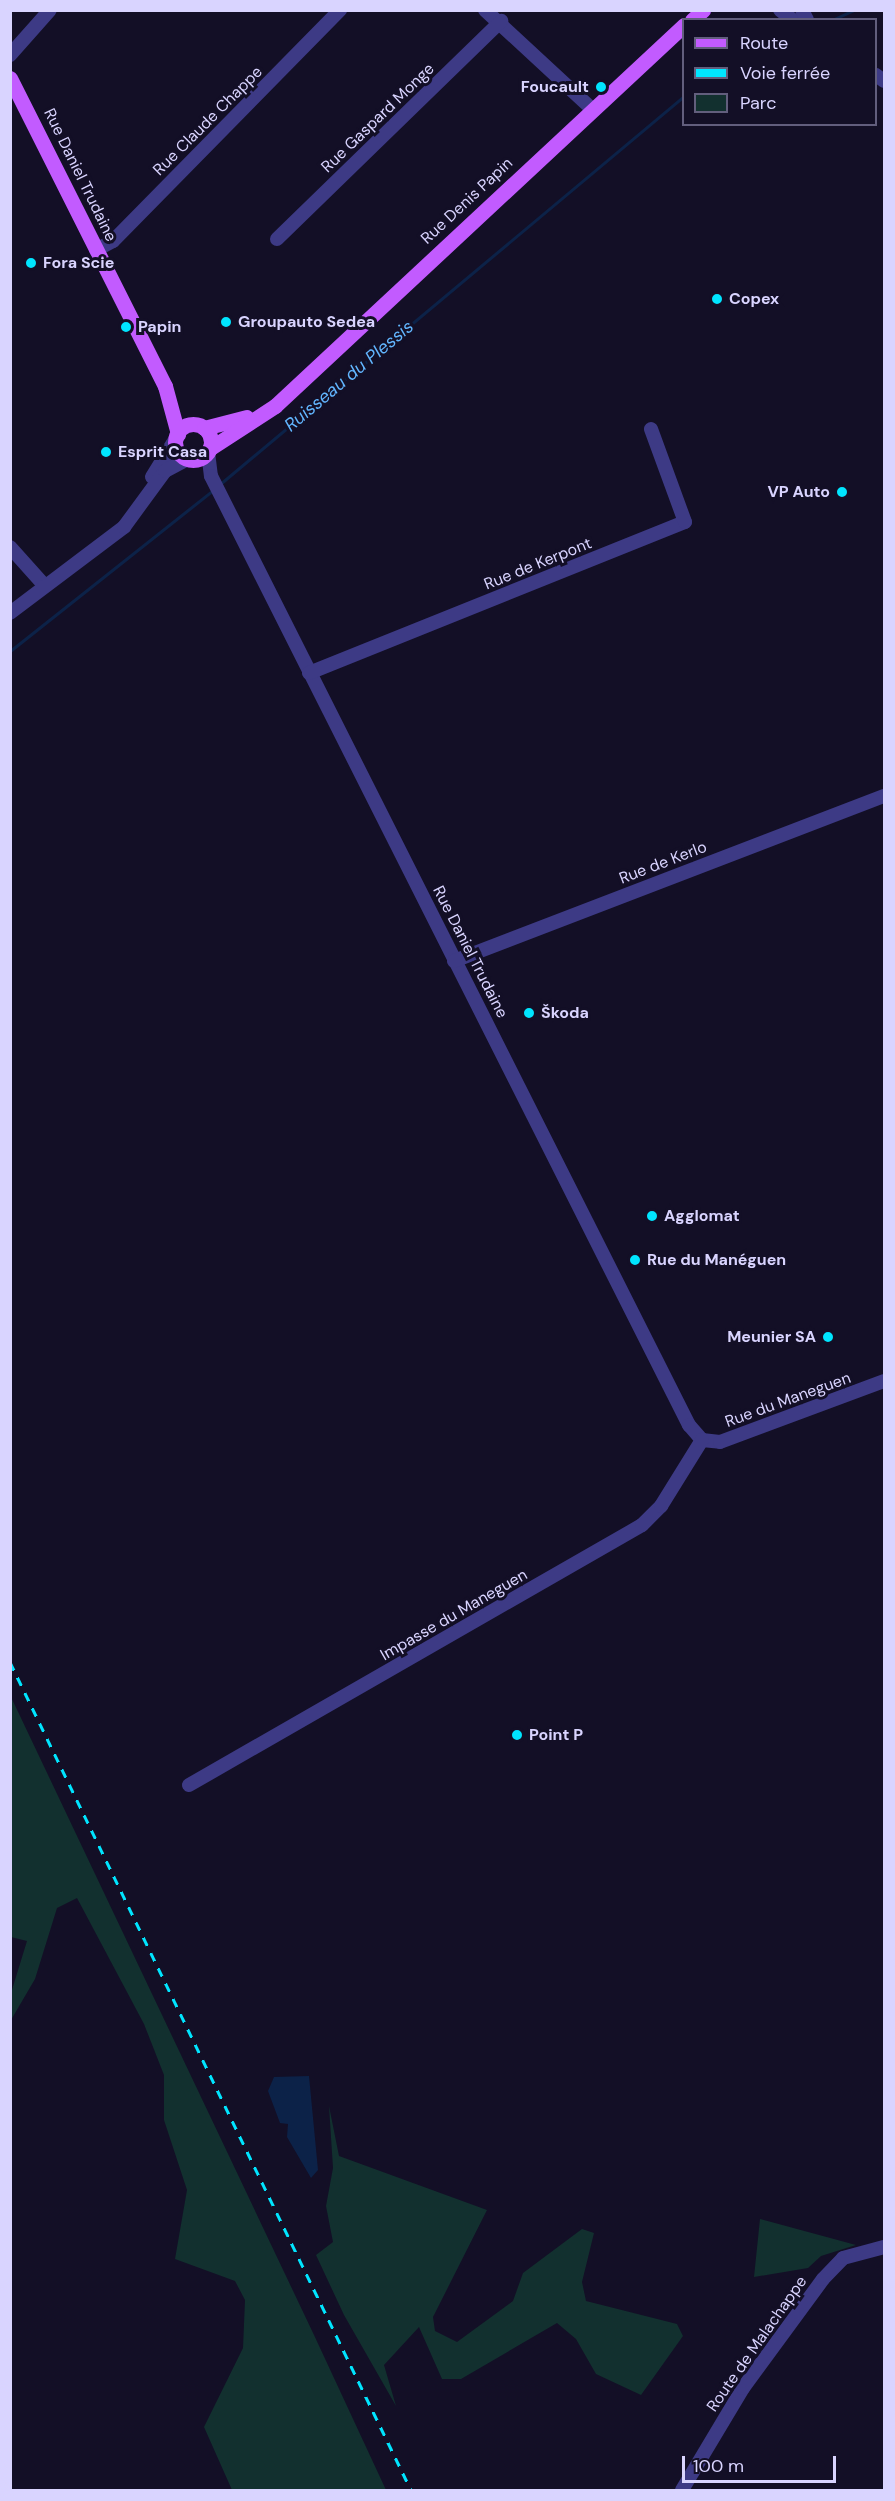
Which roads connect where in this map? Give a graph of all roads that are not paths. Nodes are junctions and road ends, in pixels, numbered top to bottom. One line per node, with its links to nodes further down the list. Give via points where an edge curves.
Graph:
1 (50, 10): 8 (street)
2 (340, 10): 12 (street, Rue Claude Chappe, via 112,241)
3 (780, 10): 5 (street)
4 (487, 11): 6 (street)
5 (802, 17)
6 (501, 21): 10 (street); 11 (street, Rue Gaspard Monge)
7 (680, 29): 10 (main road, Rue Denis Papin)
8 (10, 55)
9 (10, 78): 12 (main road, Rue Daniel Trudaine)
10 (592, 109): 14 (main road, Rue Denis Papin)
11 (277, 238)
12 (96, 250): 13 (main road, Rue Daniel Trudaine)
13 (165, 386): 15 (main road, Rue Daniel Trudaine); 17 (main road, Rue Daniel Trudaine)
14 (285, 394): 15 (main road, Rue Denis Papin, via 243,419); 18 (main road, Rue Denis Papin, via 265,415)
15 (201, 426): 17 (main road, via 184,427); 18 (main road, via 210,438)
16 (651, 429): 25 (street, Rue de Kerpont, via 686,522)
17 (177, 436): 19 (main road, via 179,453); 21 (street, via 151,478)
18 (209, 450): 19 (main road); 20 (street, Rue Daniel Trudaine)
19 (190, 459): 20 (street, Rue Daniel Trudaine); 21 (street, via 165,471)
20 (211, 476): 25 (street, Rue Daniel Trudaine)
21 (141, 507): 23 (street, via 124,527)
22 (10, 547): 23 (street)
23 (45, 586): 24 (street)
24 (10, 613)
25 (309, 673): 27 (street, Rue Daniel Trudaine)
26 (885, 796): 27 (street, Rue de Kerlo)
27 (454, 961): 29 (street, Rue Daniel Trudaine, via 688,1425)
28 (885, 1381): 29 (street, Rue du Maneguen, via 738,1438)
29 (702, 1440): 30 (street, Impasse du Maneguen, via 661,1506 642,1525)
30 (189, 1785)
31 (885, 2247): 32 (street, Route de Malachappe, via 843,2258 823,2278 743,2388)
32 (682, 2490)

